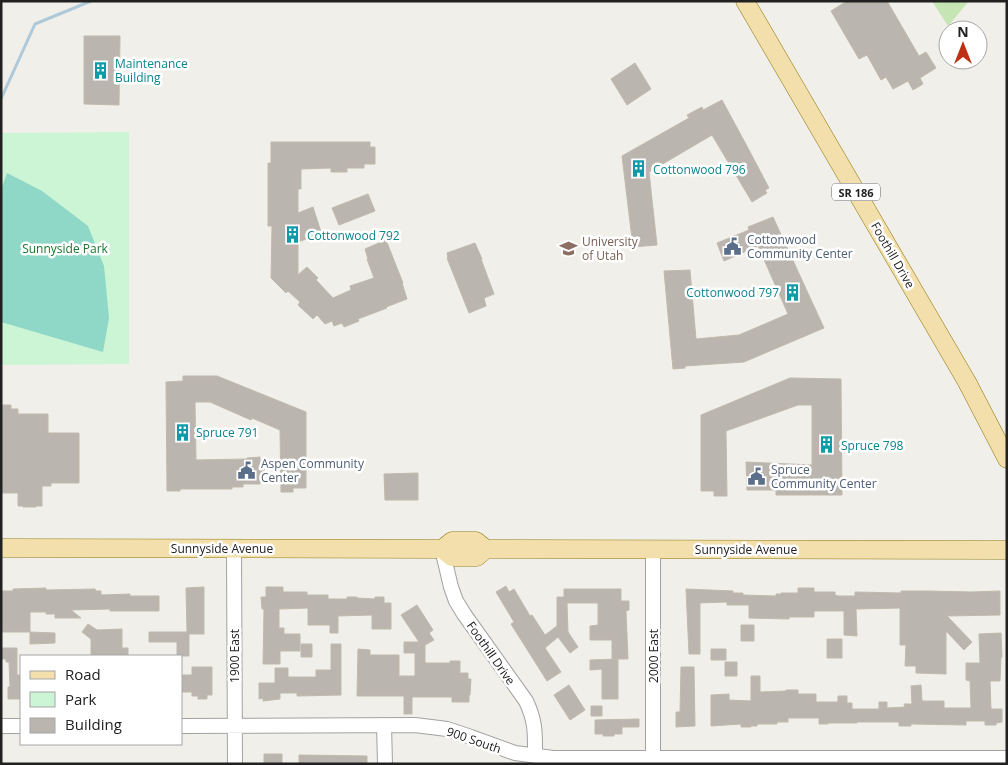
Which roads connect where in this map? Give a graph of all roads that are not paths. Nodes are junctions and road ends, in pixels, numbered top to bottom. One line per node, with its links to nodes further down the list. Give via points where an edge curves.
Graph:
1 (745, 1): 2 (main road, Foothill Drive / SR 186, via 967,382)
2 (1007, 460)
3 (1, 548): 4 (main road, Sunnyside Avenue)
4 (234, 548): 5 (main road, Sunnyside Avenue); 12 (street, 1900 East)
5 (442, 549): 6 (main road, Sunnyside Avenue, via 452,542 476,541 486,549); 13 (street, Foothill Drive, via 456,601 531,712 535,726)
6 (653, 549): 7 (main road, Sunnyside Avenue); 15 (street, 2000 East)
7 (1007, 550)
8 (384, 725): 12 (street, 900 South); 13 (street, 900 South, via 447,729 515,753); 17 (street)
9 (1, 726): 10 (street)
10 (20, 726)
11 (182, 726): 12 (street, 900 South)
12 (234, 726): 16 (street, 1900 East)
13 (534, 756): 15 (street, 900 South)
14 (1007, 758): 15 (street, 900 South)
15 (653, 761)
16 (234, 764)
17 (385, 764)

